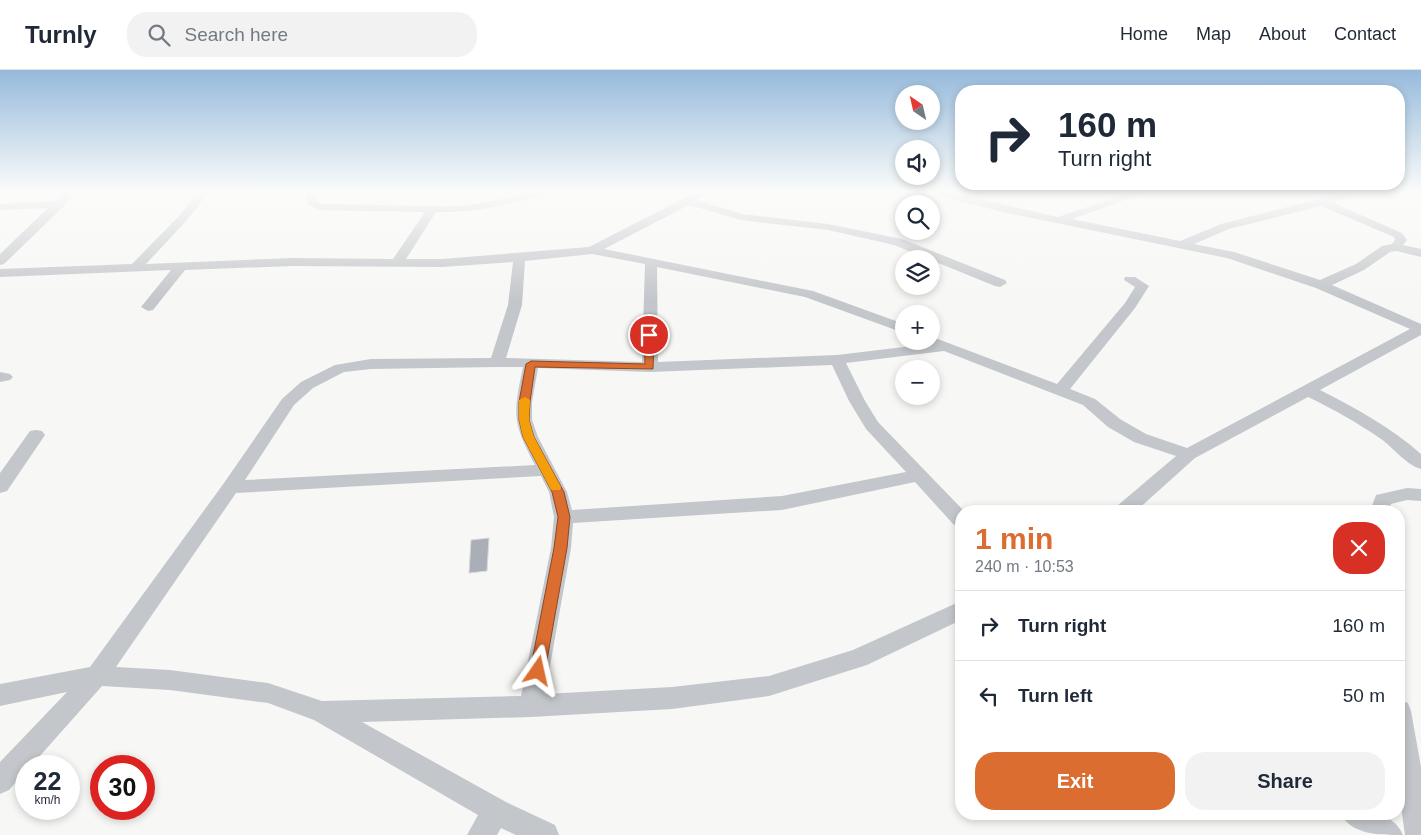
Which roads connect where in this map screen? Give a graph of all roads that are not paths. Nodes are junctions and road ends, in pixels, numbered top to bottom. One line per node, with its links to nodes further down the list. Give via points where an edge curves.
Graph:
1 (34, 229): 14 (street)
2 (173, 229): 18 (street)
3 (420, 229): 16 (street)
4 (631, 229): 11 (street)
5 (836, 229): 21 (street, via 892,241)
6 (1104, 229): 9 (street)
7 (1218, 229): 9 (street)
8 (1381, 229): 10 (street, via 1402,240)
9 (1184, 244): 22 (street, via 1230,255)
10 (1396, 247): 12 (street); 22 (street, via 1386,249 1360,267)
11 (592, 250): 13 (street); 15 (street)
12 (1421, 253)
13 (519, 259): 16 (street); 29 (street, via 515,305)
14 (0, 262)
15 (650, 262): 24 (street, via 808,294); 31 (street)
16 (397, 263): 17 (street)
17 (181, 266): 18 (street); 23 (street)
18 (135, 268): 19 (street)
19 (0, 273)
20 (1130, 280): 32 (street, via 1142,286)
21 (1000, 283)
22 (1321, 285): 25 (street)
23 (148, 307)
24 (895, 326)
25 (1421, 329): 33 (street)
26 (940, 344): 32 (street)
27 (896, 350): 28 (street)
28 (837, 360): 31 (street); 38 (street, via 872,425)
29 (497, 362): 30 (street); 40 (street, via 371,364 340,368 307,385 288,402)
30 (531, 364): 31 (street); 37 (street, via 524,420 529,437)
31 (650, 367)
32 (1061, 390): 35 (street, via 1089,402 1114,423 1140,438)
33 (1307, 390): 35 (street); 36 (street, via 1374,426)
34 (36, 435): 39 (street)
35 (1189, 454): 42 (street)
36 (1421, 464)
37 (547, 470): 40 (street); 45 (street, via 558,492)
38 (919, 475): 44 (street); 45 (street, via 782,502)
39 (0, 487)
40 (231, 487): 47 (street)
41 (1421, 495): 43 (street, via 1406,494 1383,500)
42 (1131, 505)
43 (1381, 505)
44 (955, 514)
45 (564, 517): 49 (street)
46 (955, 613): 49 (street, via 859,658 769,686 672,698)
47 (97, 676): 48 (street); 50 (street, via 170,680 268,693); 52 (street)
48 (0, 695)
49 (531, 706): 50 (street)
50 (322, 712): 53 (street)
51 (1405, 748): 58 (street)
52 (0, 781)
53 (496, 811): 55 (street); 56 (street)
54 (1364, 820): 57 (street)
55 (481, 835)
56 (545, 835)
57 (1389, 835)
58 (1419, 835)

